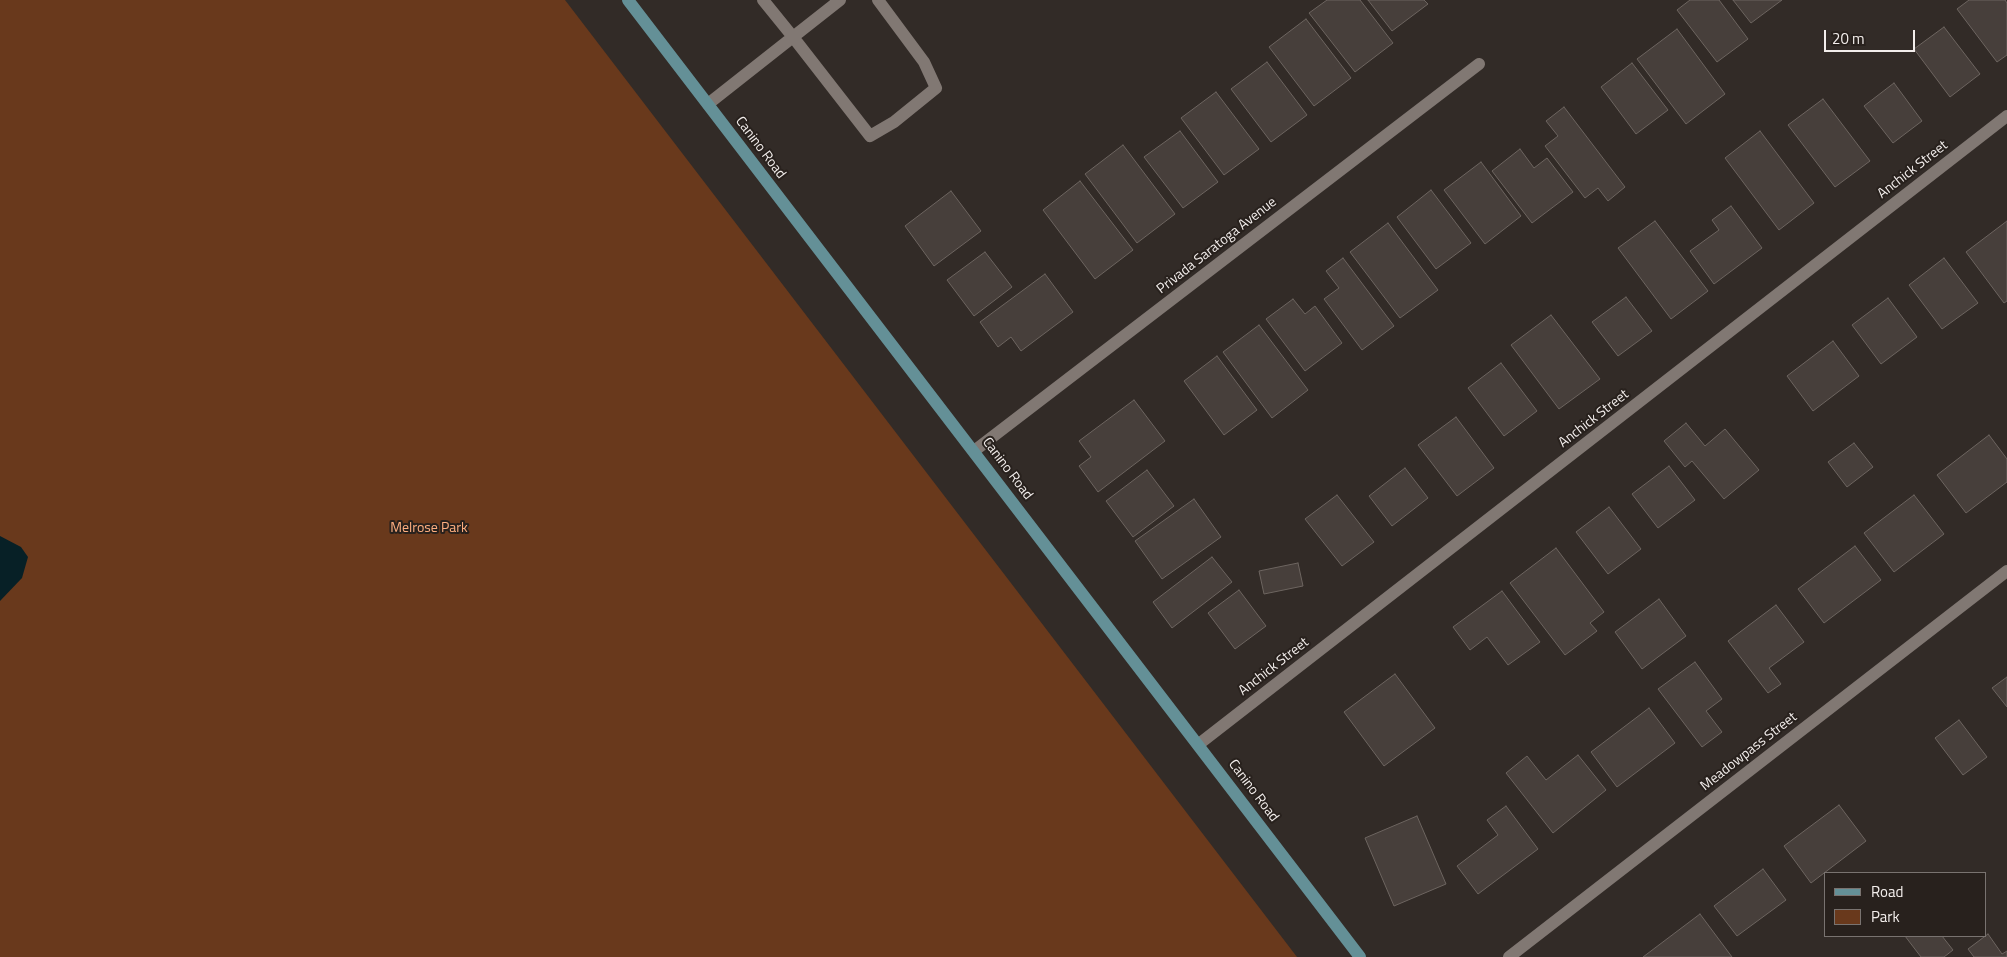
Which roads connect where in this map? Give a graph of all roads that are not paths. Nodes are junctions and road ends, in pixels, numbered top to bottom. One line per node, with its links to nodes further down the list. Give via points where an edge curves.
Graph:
1 (628, 0): 7 (street, Canino Road)
2 (763, 0): 5 (street)
3 (840, 0): 5 (street)
4 (878, 0): 5 (street, via 924,62 936,88 894,122 870,136)
5 (793, 37): 7 (street)
6 (1479, 64): 9 (street, Privada Saratoga Avenue)
7 (708, 104): 9 (street, Canino Road)
8 (2007, 116): 11 (street, Anchick Street)
9 (974, 451): 11 (street, Canino Road)
10 (2007, 571): 13 (street, Meadowpass Street)
11 (1199, 744): 12 (street, Canino Road)
12 (1360, 957)
13 (1509, 957)

